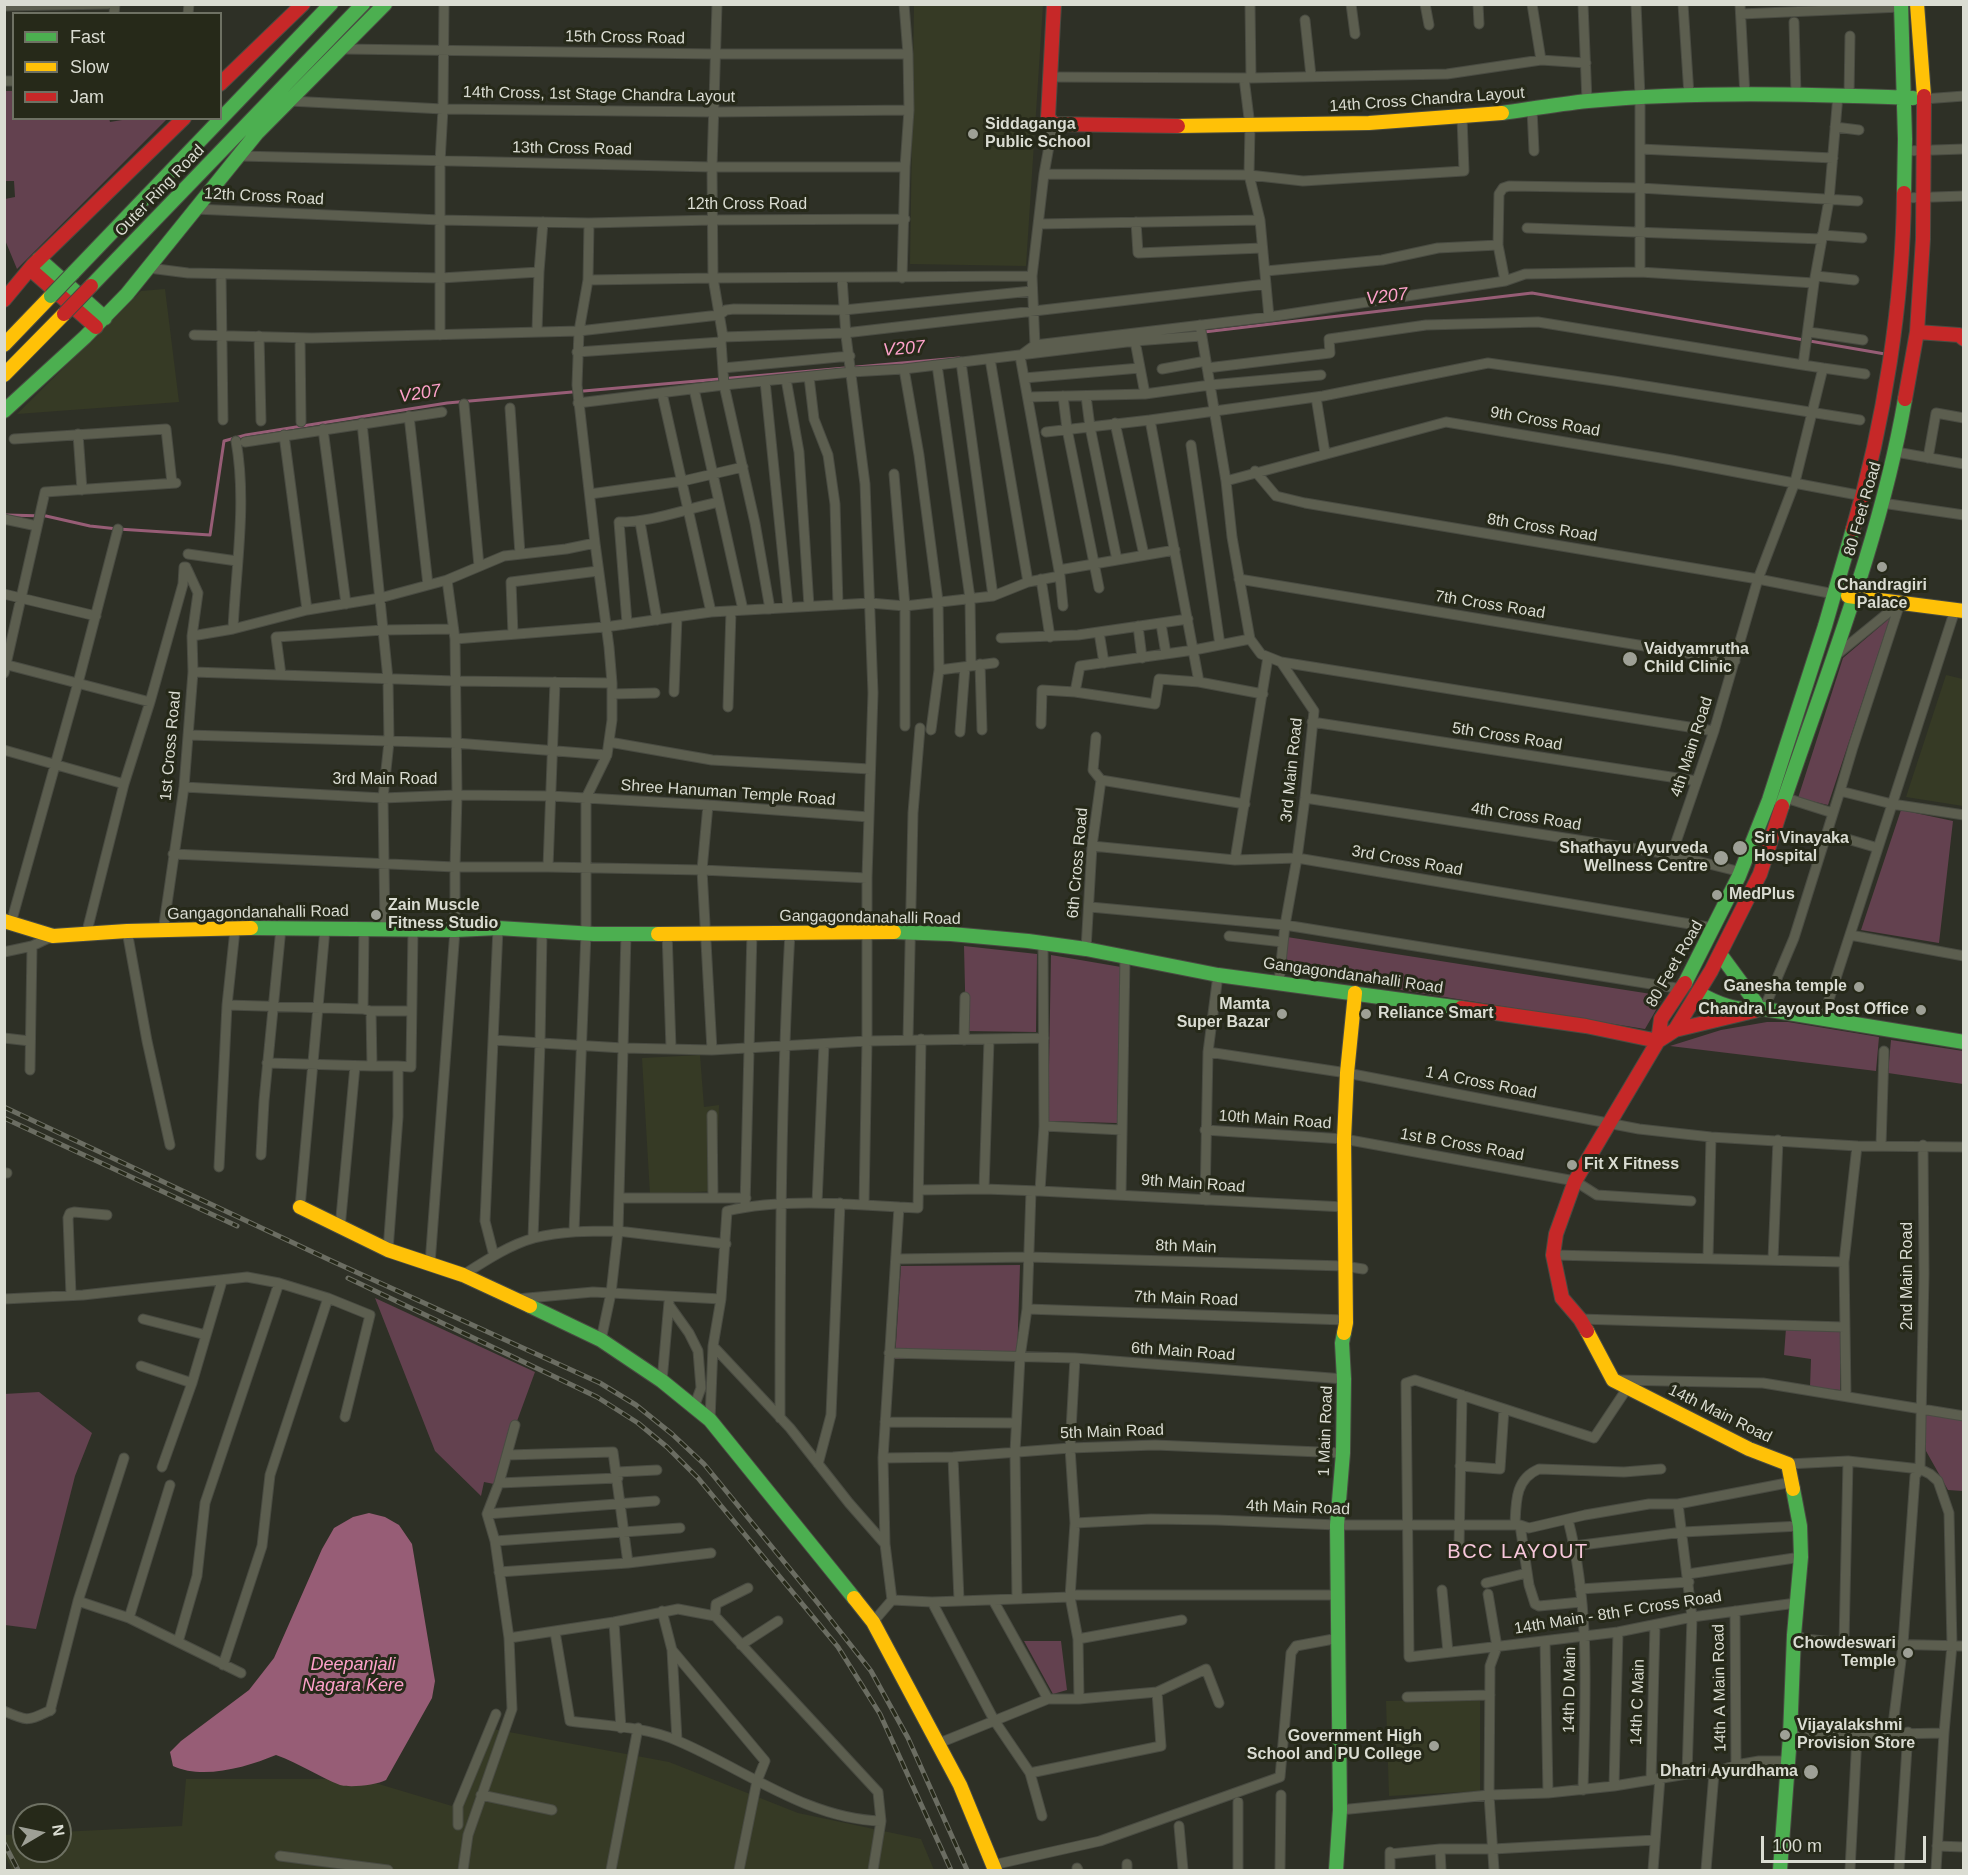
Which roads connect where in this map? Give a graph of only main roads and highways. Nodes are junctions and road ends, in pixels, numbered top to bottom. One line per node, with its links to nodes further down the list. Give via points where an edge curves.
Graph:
1 (303, 4): 8 (main road)
2 (331, 4): 11 (main road, Outer Ring Road, bridge)
3 (363, 4): 20 (main road, Outer Ring Road, bridge)
4 (385, 4): 16 (main road, via 257,133 150,268)
5 (1054, 4): 9 (main road, 14th Cross Chandra Layout, via 1048,117 1053,124 1369,123 1462,117 1587,100 1689,95)
6 (1917, 4): 10 (main road, 80 Feet Road)
7 (1901, 6): 9 (main road, 80 Feet Road)
8 (222, 82)
9 (1904, 98): 10 (main road, 14th Cross Chandra Layout); 22 (main road, 80 Feet Road, via 1904,238 1891,357 1863,496)
10 (1924, 99): 17 (main road, 80 Feet Road, via 1923,238)
11 (222, 118)
12 (182, 120): 14 (main road)
13 (220, 120): 19 (main road, Outer Ring Road, bridge)
14 (34, 264): 15 (main road); 16 (main road)
15 (4, 300)
16 (100, 322): 21 (main road)
17 (1917, 332): 18 (main road, via 1959,335); 23 (main road, 80 Feet Road, via 1896,452)
18 (1964, 339)
19 (4, 345)
20 (4, 375)
21 (4, 411)
22 (1834, 594): 23 (main road); 27 (main road, 80 Feet Road, via 1769,800 1741,872)
23 (1855, 597): 24 (main road); 26 (main road, 80 Feet Road, via 1760,874)
24 (1959, 610)
25 (8, 922): 28 (main road, Gangagondanahalli Road, via 53,936 281,928 951,934 1086,949 1218,975)
26 (1720, 954): 29 (main road, 80 Feet Road); 30 (main road)
27 (1682, 989): 29 (main road); 32 (main road, 80 Feet Road, via 1661,1019)
28 (1355, 993): 32 (main road, Gangagondanahalli Road, via 1586,1026); 36 (main road, 1 Main Road, via 1344,1139 1344,1378 1337,1525 1340,1810)
29 (1699, 993): 30 (main road, via 1712,993); 31 (main road, 80 Feet Road)
30 (1758, 1008): 31 (main road); 33 (main road)
31 (1675, 1030): 32 (main road)
32 (1658, 1041): 37 (main road, 14th Main Road, via 1575,1181 1556,1234 1553,1255 1562,1298 1580,1319 1613,1380 1749,1449 1788,1464 1800,1526 1801,1557)
33 (1964, 1042)
34 (300, 1207): 35 (main road, via 388,1250 464,1275 601,1340 710,1420 873,1622 960,1785)
35 (994, 1868)
36 (1336, 1870)
37 (1780, 1870)

